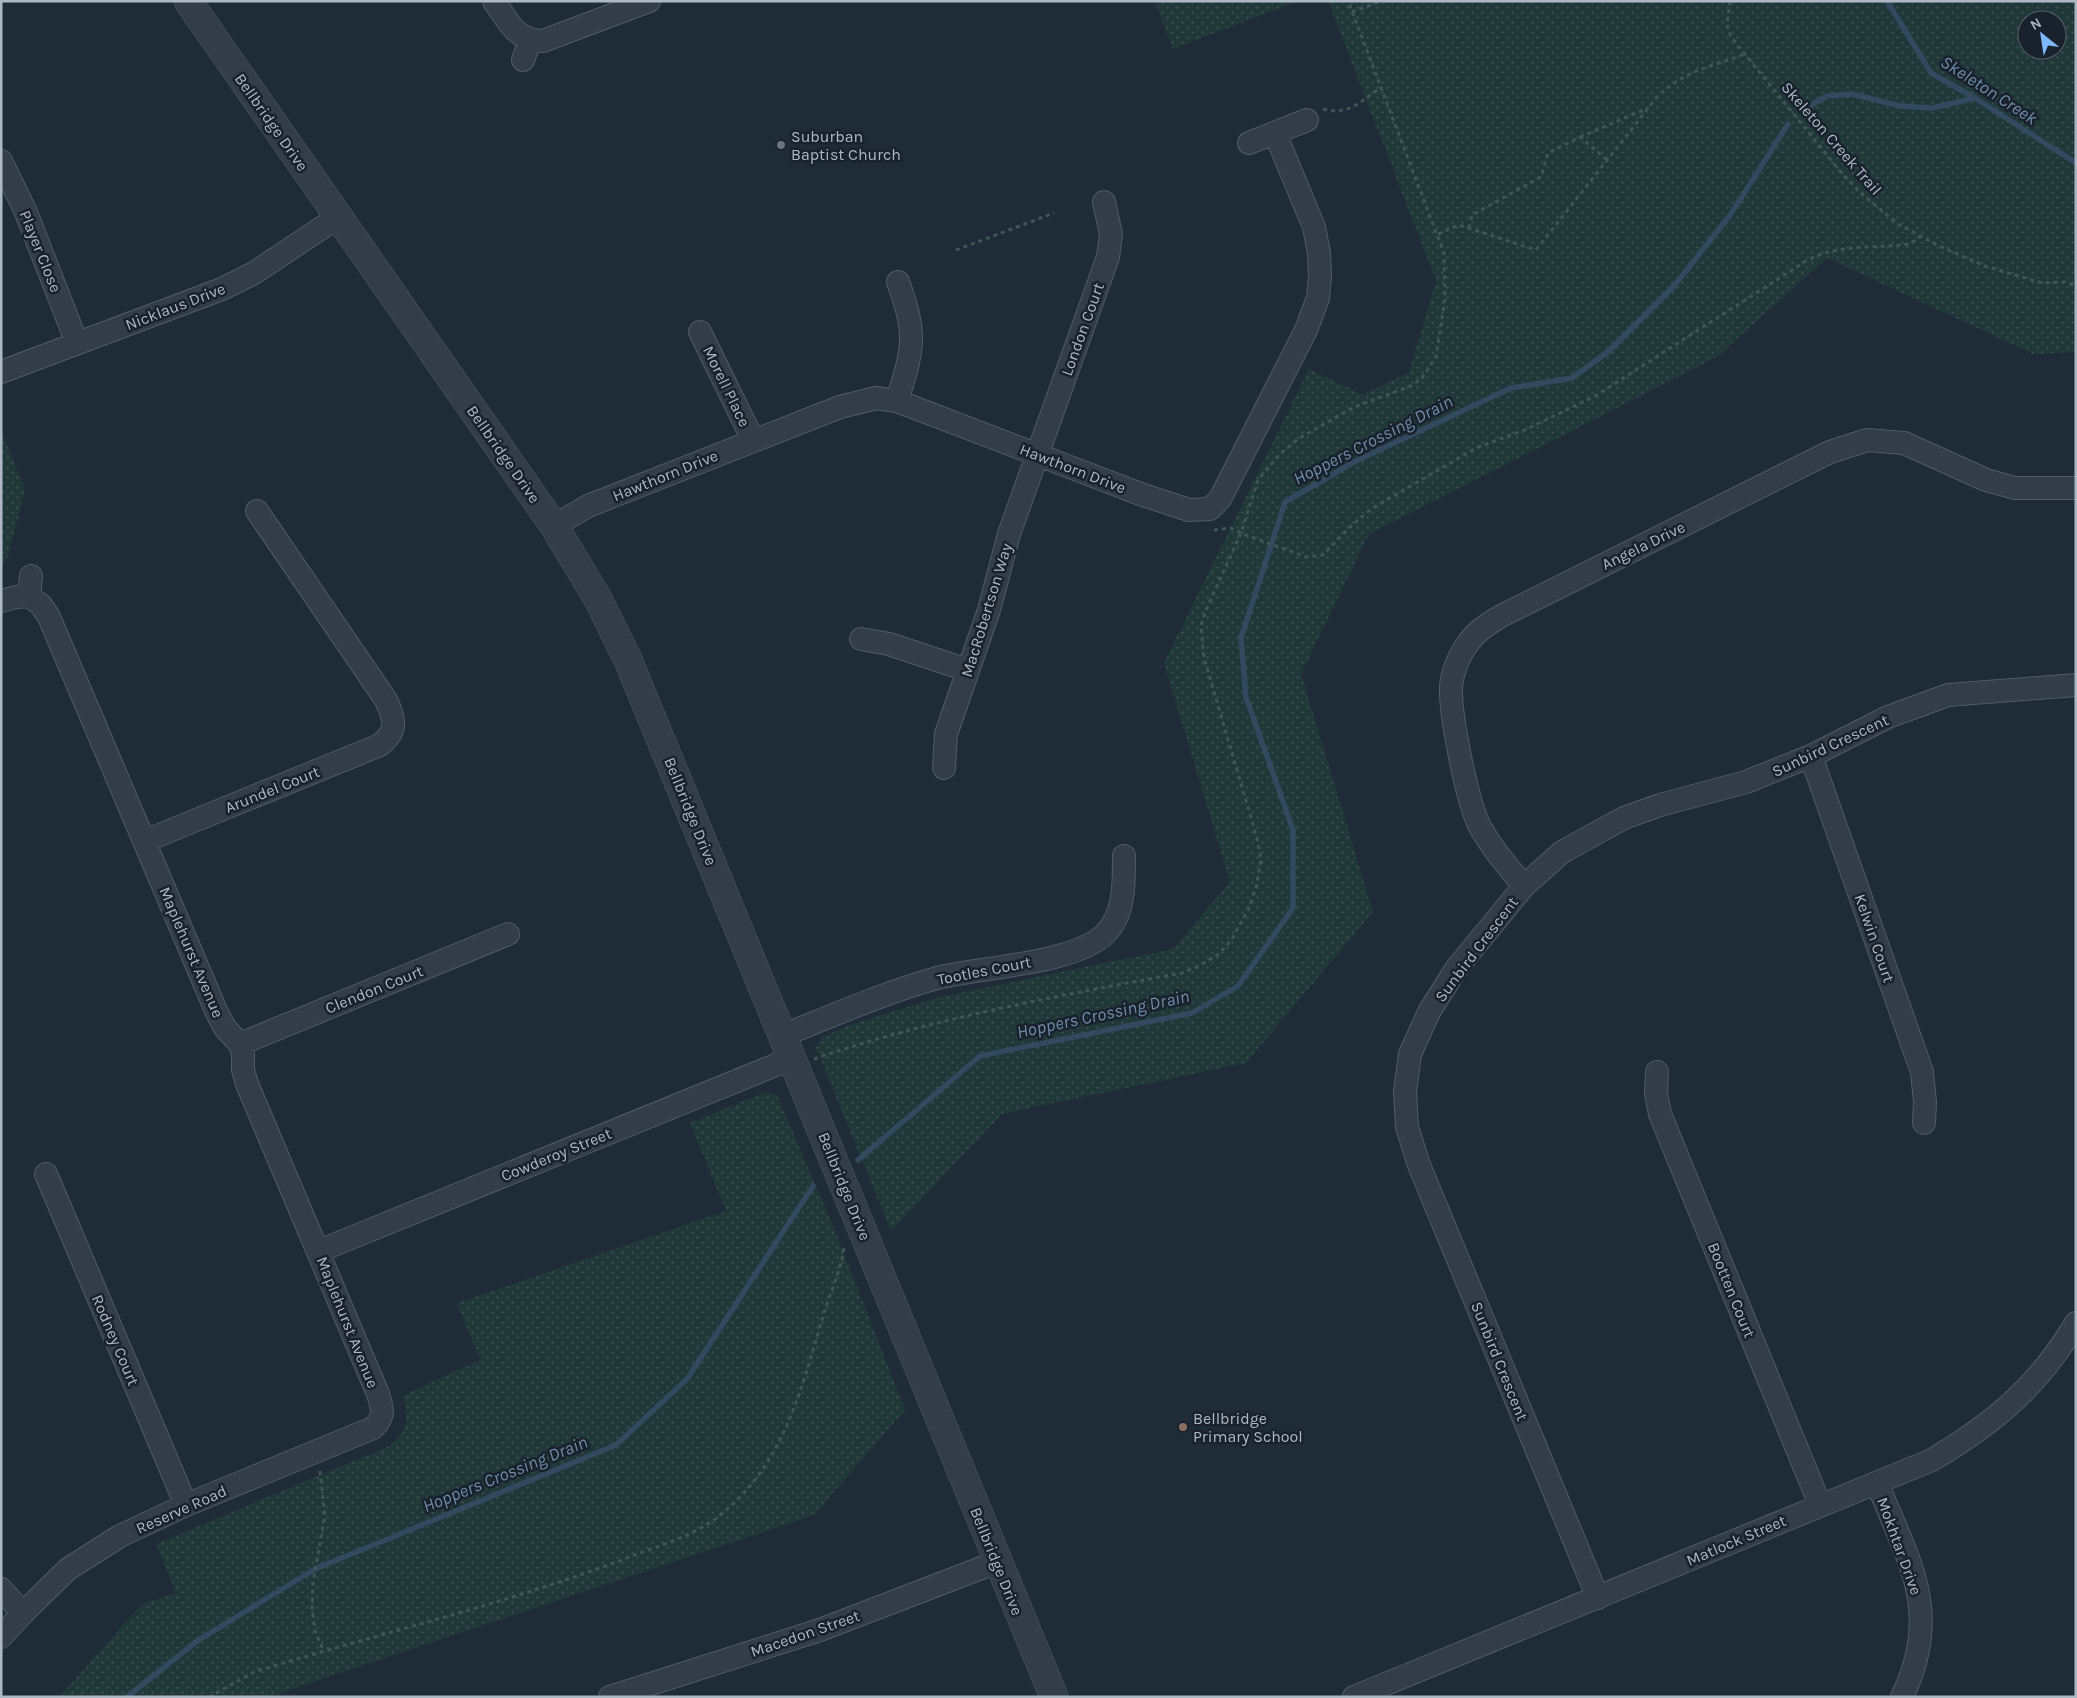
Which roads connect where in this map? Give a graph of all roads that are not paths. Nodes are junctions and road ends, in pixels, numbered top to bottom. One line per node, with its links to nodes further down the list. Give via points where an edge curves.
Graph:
1 (188, 1): 9 (street, Bellbridge Drive)
2 (494, 1): 3 (street, via 527,50)
3 (649, 1)
4 (1315, 114): 5 (street)
5 (1275, 133): 6 (street); 16 (street, Hawthorn Drive, via 1314,227 1319,253 1318,298 1306,330 1216,505 1202,511 1189,510)
6 (1249, 143)
7 (1, 161): 12 (street, Player Close, via 25,210)
8 (1104, 202): 16 (street, London Court, via 1111,234 1108,257)
9 (338, 218): 12 (street, Nicklaus Drive, via 254,273 222,289); 19 (street, Bellbridge Drive)
10 (898, 282): 14 (street, via 910,312 912,332 910,357)
11 (700, 332): 15 (street, Morell Place)
12 (77, 343): 13 (street, Nicklaus Drive)
13 (1, 372)
14 (898, 401): 15 (street, Hawthorn Drive, via 876,398 840,406); 16 (street, Hawthorn Drive)
15 (754, 440): 19 (street, Hawthorn Drive, via 588,506)
16 (1037, 454): 22 (street, MacRobertson Way)
17 (2076, 488): 28 (street, Angela Drive, via 2015,488 1986,480 1904,443 1867,440 1830,452 1501,616 1481,629 1468,642 1457,663 1451,686 1454,716 1478,823 1498,855)
18 (257, 511): 26 (street, Arundel Court, via 404,731 380,745)
19 (554, 526): 31 (street, Bellbridge Drive, via 598,599 628,660)
20 (1, 601): 26 (street, Maplehurst Avenue, via 16,597 30,586 50,617)
21 (861, 639): 22 (street, via 889,644)
22 (967, 670): 25 (street, MacRobertson Way, via 946,734)
23 (2076, 685): 24 (street, Sunbird Crescent, via 1948,695 1888,717)
24 (1811, 756): 28 (street, Sunbird Crescent, via 1746,782 1624,818 1562,852); 33 (street, Kelwin Court, via 1922,1072)
25 (944, 768)
26 (145, 840): 30 (street, Maplehurst Avenue, via 217,1013 225,1028)
27 (1124, 856): 31 (street, Tootles Court, via 1121,902 1116,920 1105,934 1086,948 938,978 867,1002)
28 (1524, 886): 43 (street, Sunbird Crescent, via 1456,969 1429,1012 1410,1054 1405,1092 1407,1128)
29 (508, 934): 30 (street, Clendon Court)
30 (240, 1044): 35 (street, Maplehurst Avenue, via 242,1070 247,1084)
31 (788, 1047): 35 (street, Cowderoy Street); 41 (street, Bellbridge Drive)
32 (1657, 1072): 40 (street, Bootten Court, via 1660,1114)
33 (1924, 1123)
34 (46, 1174): 39 (street, Rodney Court)
35 (319, 1250): 37 (street, Maplehurst Avenue, via 378,1394)
36 (2076, 1323): 38 (street, Matlock Street, via 2036,1379 1975,1435 1932,1460)
37 (383, 1415): 39 (street, Reserve Road, via 373,1428)
38 (1877, 1483): 40 (street, Matlock Street); 50 (street, Mokhtar Drive, via 1914,1573 1922,1612 1919,1652)
39 (186, 1505): 44 (street, Reserve Road, via 120,1536 68,1569)
40 (1820, 1505): 43 (street, Matlock Street)
41 (997, 1562): 46 (street, Macedon Street, via 820,1630); 48 (street, Bellbridge Drive)
42 (1, 1589): 44 (street)
43 (1598, 1598): 49 (street, Matlock Street)
44 (23, 1613): 45 (street, Reserve Road)
45 (1, 1637)
46 (634, 1693): 47 (street, Macedon Street)
47 (610, 1697)
48 (1054, 1697)
49 (1354, 1697)
50 (1902, 1697)

